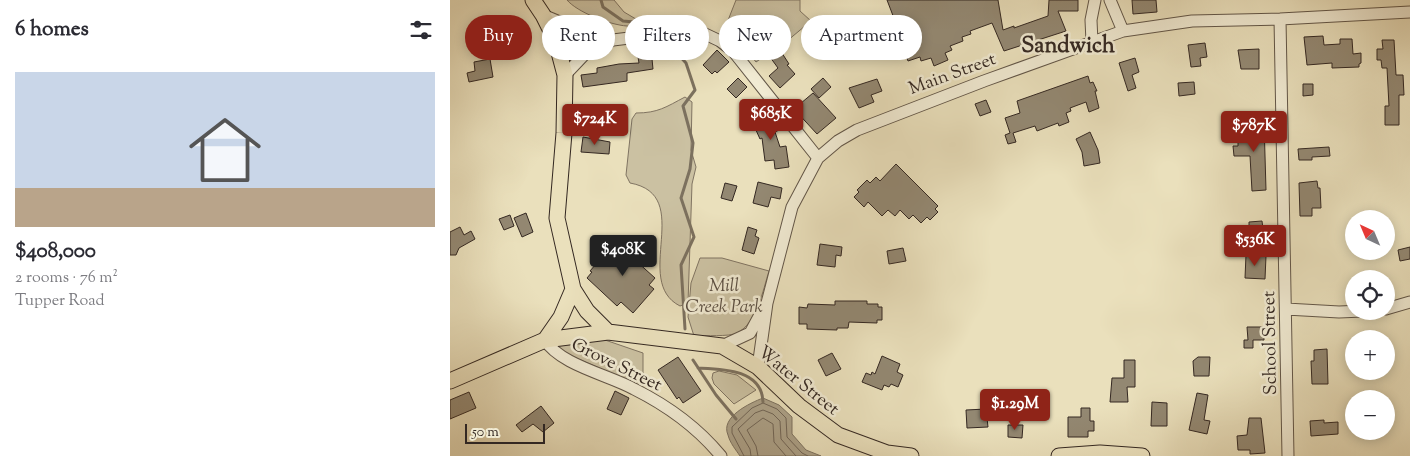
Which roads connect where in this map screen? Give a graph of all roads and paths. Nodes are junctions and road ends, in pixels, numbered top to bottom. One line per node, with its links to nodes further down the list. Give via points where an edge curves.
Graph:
1 (533, 0): 6 (main road)
2 (1095, 0): 10 (street, via 1091,20)
3 (1110, 0): 8 (street)
4 (1398, 0): 5 (street)
5 (1404, 12): 7 (street, Main Street)
6 (543, 15)
7 (1280, 19): 8 (street, Main Street, via 1192,21); 19 (street, School Street)
8 (1123, 31): 10 (street, Main Street)
9 (615, 40): 14 (street, via 701,32 720,41 733,51)
10 (1092, 42): 14 (street, Main Street, via 874,123 838,141)
11 (561, 60): 13 (main road)
12 (579, 60): 13 (street)
13 (565, 75): 15 (main road, via 557,218)
14 (818, 158): 17 (street, Main Street, via 792,207)
15 (573, 289): 21 (main road, via 587,311); 22 (main road, via 561,317)
16 (1410, 302): 18 (street)
17 (767, 303): 23 (street, Main Street, via 750,333); 24 (street, Main Street)
18 (1395, 306)
19 (1286, 310): 20 (street); 30 (street, School Street)
20 (1345, 312)
21 (608, 332): 22 (main road); 23 (main road)
22 (545, 340): 25 (main road); 26 (street, Grove Street, via 558,354 632,387 681,418)
23 (722, 346): 24 (main road, Water Street)
24 (758, 367): 27 (main road, Water Street, via 799,406 838,434 887,453)
25 (450, 381)
26 (722, 456)
27 (911, 456)
28 (1059, 456): 29 (main road, via 1100,453)
29 (1142, 456)
30 (1288, 456)

